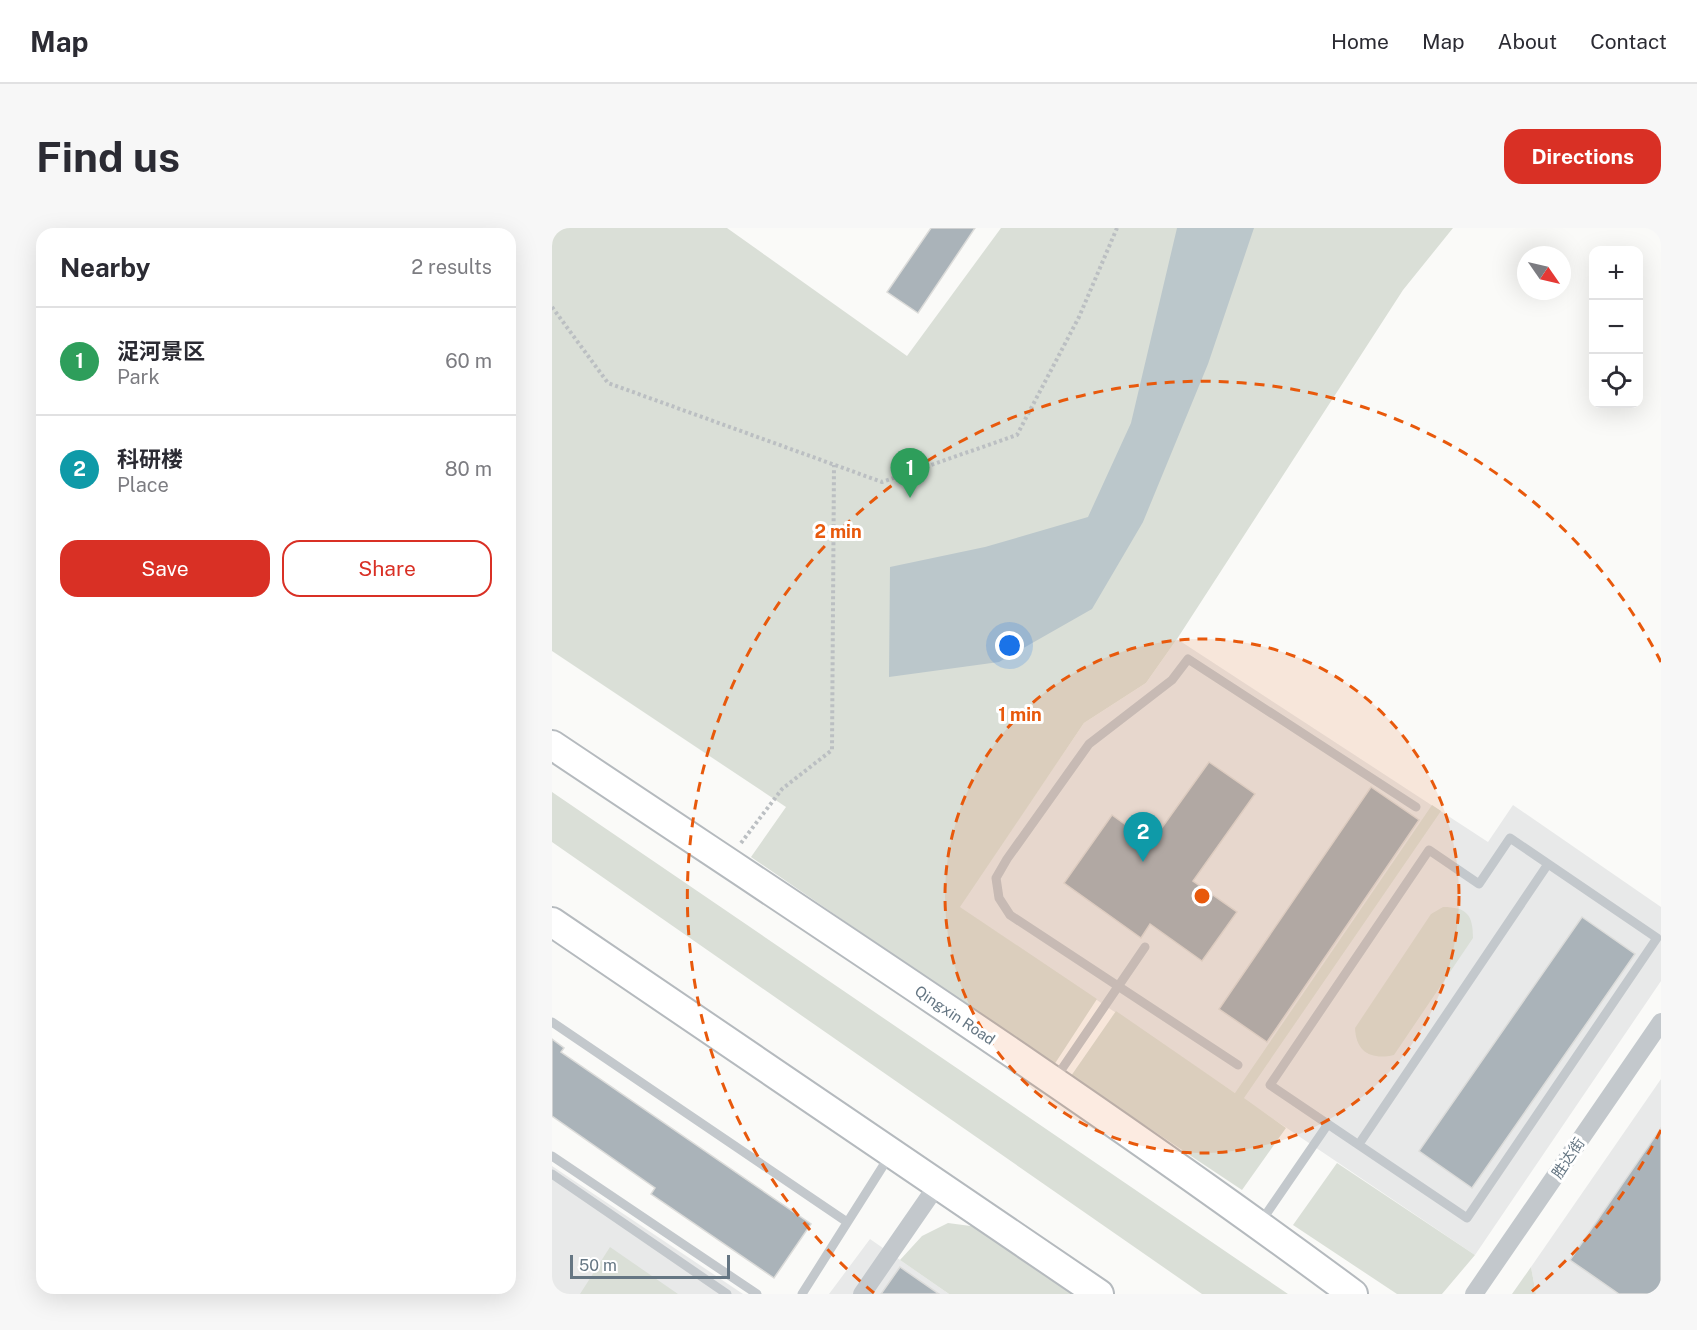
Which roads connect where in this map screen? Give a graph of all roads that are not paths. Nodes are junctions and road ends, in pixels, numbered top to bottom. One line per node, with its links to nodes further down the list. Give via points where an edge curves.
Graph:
1 (552, 745): 10 (main road, Qingxin Road)
2 (1416, 807): 6 (lane, via 1188,659 1172,680 1089,744 996,878 999,898 1010,915)
3 (1548, 864): 11 (lane, via 1510,838 1479,884 1429,850 1270,1085); 12 (lane); 12 (lane, via 1656,938 1650,947 1467,1218)
4 (552, 922): 13 (main road)
5 (1145, 947): 6 (lane)
6 (1119, 987): 9 (lane); 10 (lane)
7 (552, 1022): 17 (lane)
8 (1661, 1022): 25 (street, 胜达街)
9 (1238, 1065)
10 (1053, 1081): 18 (main road, Qingxin Road)
11 (1328, 1124): 12 (lane); 18 (lane)
12 (1359, 1144)
13 (891, 1153): 16 (main road); 17 (lane)
14 (552, 1156): 20 (lane)
15 (552, 1174): 19 (lane)
16 (938, 1184): 22 (street); 23 (main road)
17 (848, 1222): 21 (lane)
18 (1259, 1225): 24 (main road, Qingxin Road)
19 (727, 1294)
20 (758, 1294)
21 (802, 1294)
22 (862, 1294)
23 (1099, 1294)
24 (1353, 1294)
25 (1474, 1294)

